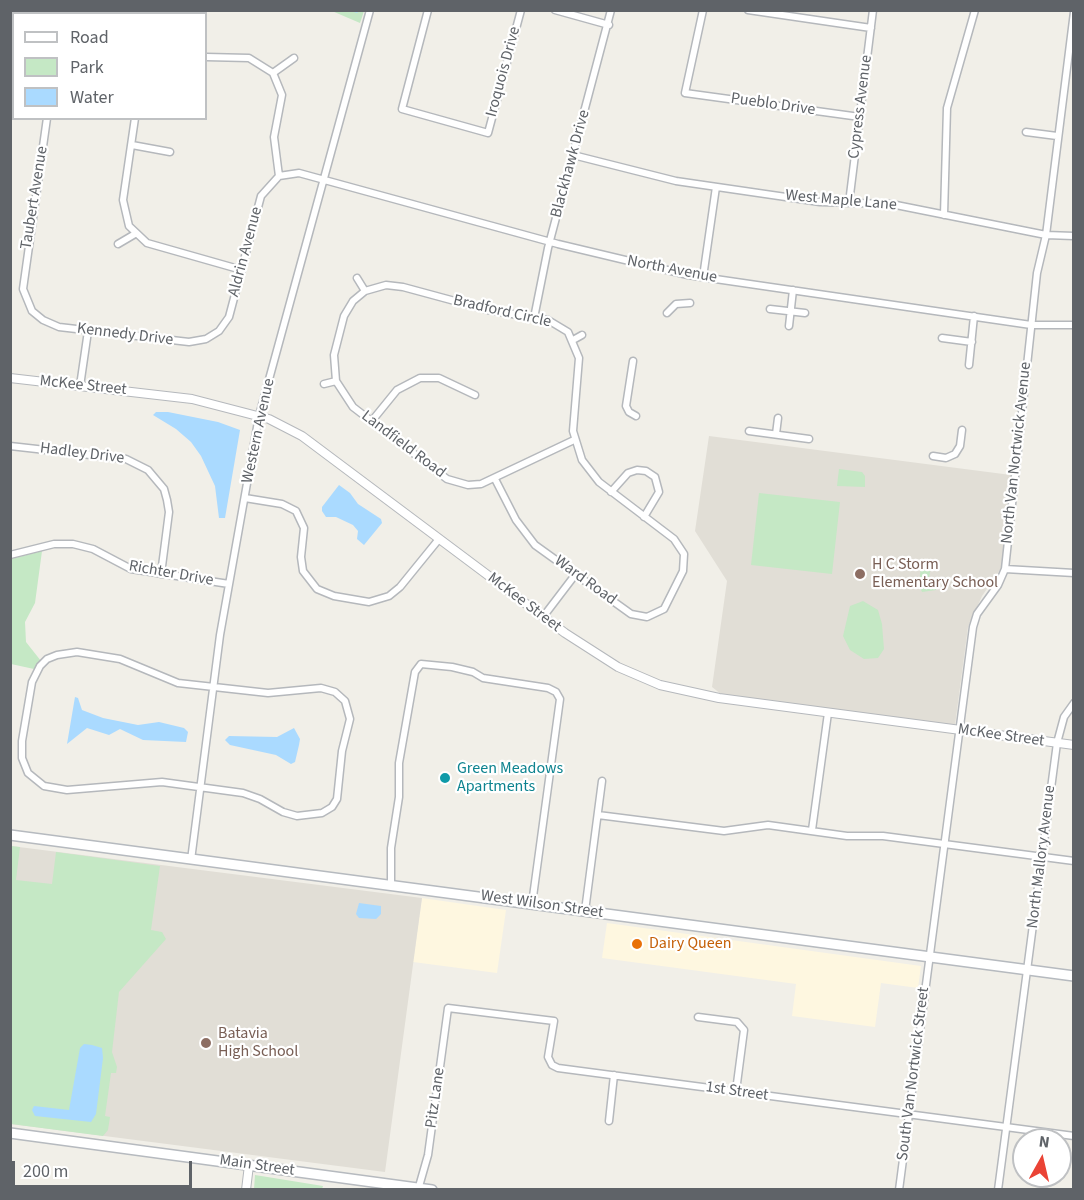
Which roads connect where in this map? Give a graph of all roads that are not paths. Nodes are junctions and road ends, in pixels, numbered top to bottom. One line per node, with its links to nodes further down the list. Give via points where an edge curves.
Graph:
1 (369, 10): 25 (street, Western Avenue)
2 (428, 10): 3 (street, Iroquois Drive, via 402,109 488,133)
3 (521, 10)
4 (555, 10): 11 (street)
5 (611, 10): 11 (street, Blackhawk Drive)
6 (704, 10): 16 (street, Pueblo Drive, via 686,93)
7 (748, 10): 12 (street)
8 (873, 10): 12 (street, Cypress Avenue)
9 (975, 10): 28 (street, via 947,108)
10 (1074, 12): 20 (street, North Van Nortwick Avenue)
11 (609, 25): 23 (street, Blackhawk Drive)
12 (871, 28): 16 (street, Cypress Avenue)
13 (207, 57): 15 (street, via 249,57)
14 (294, 58): 15 (street)
15 (273, 73): 24 (street, via 282,95 274,137)
16 (860, 117): 27 (street, Cypress Avenue)
17 (47, 120): 42 (street, Taubert Avenue, via 23,278)
18 (135, 120): 21 (street)
19 (1026, 132): 20 (street)
20 (1057, 136): 30 (street, North Van Nortwick Avenue)
21 (132, 146): 22 (street); 29 (street, via 123,209)
22 (170, 152)
23 (573, 155): 26 (street, West Maple Lane); 32 (street, Blackhawk Drive)
24 (279, 176): 25 (street, North Avenue, via 299,173); 34 (street, Aldrin Avenue, via 261,196)
25 (324, 179): 32 (street, North Avenue); 63 (street, Western Avenue)
26 (716, 188): 27 (street, West Maple Lane); 35 (street)
27 (849, 203): 28 (street, West Maple Lane, via 881,203)
28 (944, 214): 30 (street, West Maple Lane)
29 (135, 234): 33 (street); 34 (street, via 155,246)
30 (1046, 235): 31 (street, West Maple Lane); 47 (street, North Van Nortwick Avenue)
31 (1074, 236)
32 (550, 241): 35 (street, North Avenue); 46 (street, Blackhawk Drive)
33 (118, 244)
34 (242, 270): 51 (street, Aldrin Avenue, via 229,317)
35 (703, 277): 37 (street, North Avenue)
36 (357, 278): 38 (street)
37 (793, 290): 41 (street); 45 (street, North Avenue)
38 (365, 291): 46 (street, Bradford Circle, via 396,285); 59 (street, via 348,308 335,343)
39 (690, 303): 43 (street, via 676,304)
40 (770, 309): 41 (street)
41 (790, 309): 44 (street); 49 (street)
42 (32, 311): 50 (street, Kennedy Drive, via 59,327)
43 (667, 313)
44 (805, 313)
45 (974, 316): 47 (street, North Avenue); 55 (street)
46 (534, 318): 54 (street, Bradford Circle, via 554,323)
47 (1031, 325): 48 (street, North Avenue); 80 (street, North Van Nortwick Avenue)
48 (1074, 325)
49 (789, 326)
50 (87, 331): 51 (street, Kennedy Drive, via 189,342 206,339); 61 (street)
51 (219, 331)
52 (582, 335): 54 (street)
53 (942, 338): 55 (street)
54 (573, 340): 71 (street, via 579,358)
55 (972, 342): 57 (street)
56 (633, 361): 64 (street, via 626,406)
57 (969, 365)
58 (10, 378): 61 (street, McKee Street)
59 (336, 381): 60 (street); 66 (street, Landfield Road, via 346,400)
60 (324, 384)
61 (80, 386): 63 (street, McKee Street, via 192,399)
62 (475, 395): 66 (street, via 439,378 420,378 396,390)
63 (259, 416): 76 (street, Western Avenue); 78 (street, McKee Street, via 302,436)
64 (636, 416)
65 (778, 418): 69 (street)
66 (371, 422): 74 (street, Landfield Road, via 447,478 468,485)
67 (962, 430): 73 (street, via 955,454 945,458)
68 (749, 431): 69 (street)
69 (776, 434): 70 (street)
70 (809, 439)
71 (574, 440): 74 (street, Landfield Road); 75 (street, via 586,468)
72 (10, 446): 82 (street, Hadley Drive, via 126,459 148,470 168,500)
73 (933, 456)
74 (495, 479): 83 (street, Ward Road, via 528,538)
75 (611, 492): 77 (street); 77 (street, via 628,473 646,471 655,477 659,492)
76 (245, 498): 78 (street, via 282,504 296,512 304,528 303,571 317,590 334,596 369,602 385,598 400,587); 84 (street, Western Avenue)
77 (644, 517): 83 (street, Ward Road, via 679,544 684,554 684,567 664,609 639,617)
78 (439, 539): 85 (street, McKee Street)
79 (10, 555): 82 (street, Richter Drive, via 54,544 73,544 93,549 131,569)
80 (1005, 568): 81 (street); 89 (street, North Van Nortwick Avenue, via 973,627)
81 (1074, 573)
82 (161, 574): 84 (street, Richter Drive)
83 (575, 575): 85 (street)
84 (229, 584): 86 (street, Western Avenue)
85 (543, 617): 88 (street, McKee Street, via 618,667 660,685 719,698)
86 (213, 687): 93 (street, Western Avenue); 93 (street, via 268,693 321,688 340,696 350,719 339,789 332,807 311,816 290,814 252,795); 93 (street, via 168,680 109,656 66,653 47,659 40,666 33,682 22,741 22,758 28,773 55,790 150,782)
87 (1074, 704): 90 (street, North Mallory Avenue, via 1064,717)
88 (828, 713): 89 (street, McKee Street); 95 (street)
89 (959, 730): 90 (street, McKee Street); 97 (street, North Van Nortwick Avenue)
90 (1057, 743): 91 (street, McKee Street); 98 (street, North Mallory Avenue)
91 (1074, 745)
92 (602, 781): 94 (street)
93 (200, 788): 99 (street, Western Avenue)
94 (598, 815): 95 (street, via 724,831 768,825); 103 (street)
95 (812, 830): 97 (street)
96 (10, 835): 99 (main road, West Wilson Street)
97 (944, 844): 98 (street); 104 (street, North Van Nortwick Avenue)
98 (1042, 857): 100 (street); 105 (street, North Mallory Avenue)
99 (191, 860): 101 (main road, West Wilson Street)
100 (1074, 861)
101 (391, 885): 102 (main road, West Wilson Street); 102 (street, via 399,763 415,672 422,664 452,667 483,678 548,688 558,695)
102 (532, 904): 103 (main road, West Wilson Street)
103 (585, 911): 104 (main road, West Wilson Street)
104 (929, 958): 105 (main road, West Wilson Street); 111 (street, South Van Nortwick Street)
105 (1027, 970): 106 (main road, West Wilson Street); 113 (street, North Mallory Avenue)
106 (1074, 976)
107 (448, 1008): 109 (street, 1st Street, via 554,1022 548,1057 552,1065); 117 (street, Pitz Lane, via 428,1155)
108 (698, 1017): 110 (street, via 736,1022 744,1030)
109 (614, 1075): 110 (street, 1st Street); 112 (street)
110 (736, 1091): 111 (street, 1st Street)
111 (909, 1114): 113 (street, 1st Street); 120 (street, South Van Nortwick Street)
112 (609, 1121)
113 (1007, 1128): 115 (street, 1st Street); 121 (street, North Mallory Avenue)
114 (10, 1133): 116 (main road, Main Street)
115 (1074, 1136)
116 (249, 1166): 117 (main road, Main Street); 118 (street)
117 (418, 1189): 119 (main road, Main Street)
118 (246, 1190)
119 (432, 1190)
120 (899, 1190)
121 (998, 1190)

